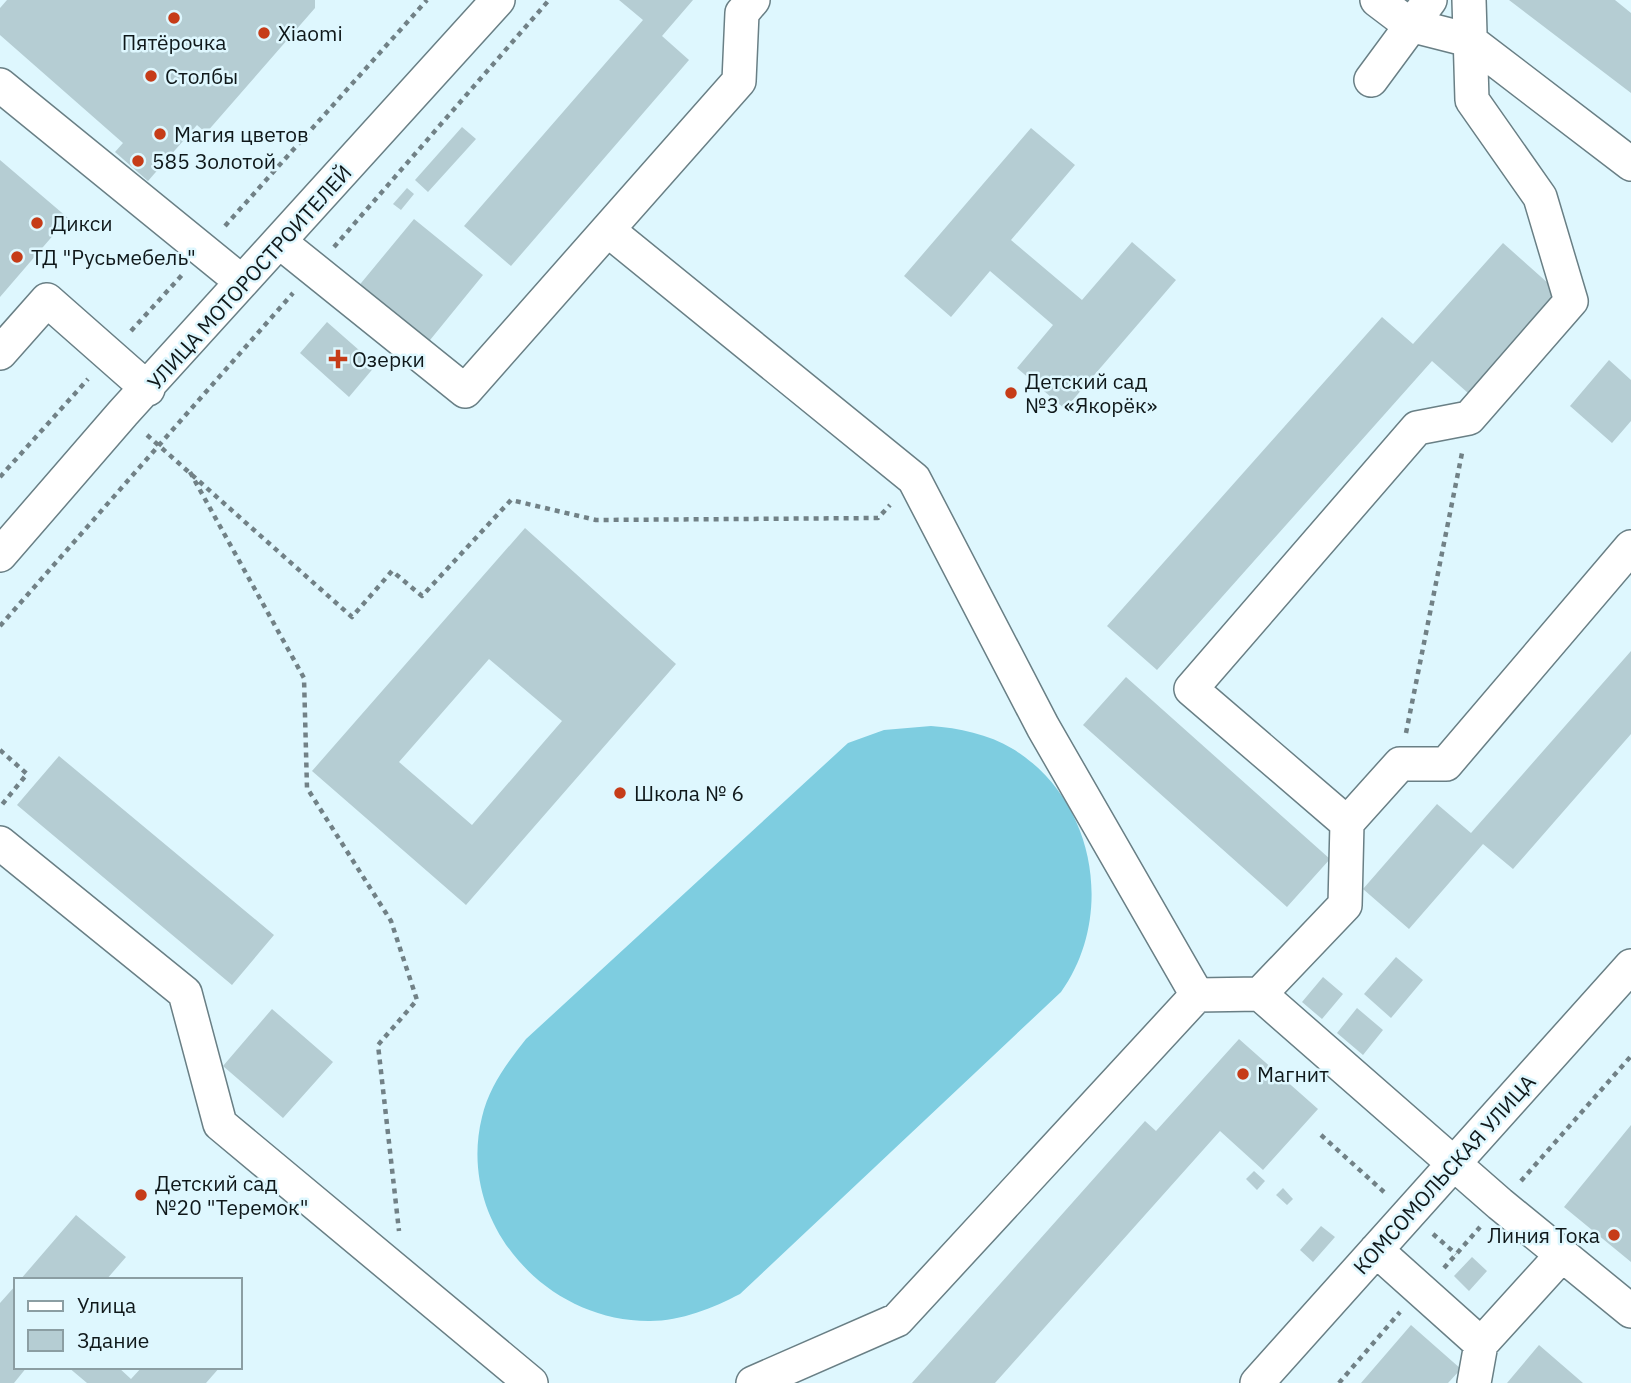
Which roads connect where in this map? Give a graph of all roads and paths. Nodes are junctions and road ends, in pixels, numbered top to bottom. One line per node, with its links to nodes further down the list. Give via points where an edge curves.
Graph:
1 (427, 0): 14 (path)
2 (498, 0): 13 (street, УЛИЦА МОТОРОСТРОИТЕЛЕЙ)
3 (550, 0): 15 (path)
4 (753, 0): 12 (street, via 742,13 739,81)
5 (1377, 0): 7 (street)
6 (1469, 0): 8 (street)
7 (1420, 12): 8 (street); 9 (street)
8 (1469, 40): 11 (street); 20 (street, via 1472,100 1540,197 1571,301)
9 (1371, 80)
10 (0, 85): 14 (street)
11 (1631, 164)
12 (609, 231): 15 (street, via 465,391); 24 (street)
13 (281, 243): 15 (street); 16 (street, УЛИЦА МОТОРОСТРОИТЕЛЕЙ)
14 (204, 250): 16 (street); 18 (path)
15 (315, 270): 21 (path)
16 (243, 282): 19 (street, УЛИЦА МОТОРОСТРОИТЕЛЕЙ)
17 (0, 353): 18 (street, via 47,300)
18 (110, 355): 19 (street); 23 (path)
19 (148, 389): 26 (street, УЛИЦА МОТОРОСТРОИТЕЛЕЙ)
20 (1469, 418): 29 (path); 31 (street, via 1416,428 1191,689)
21 (158, 445): 22 (path); 27 (path)
22 (190, 472): 24 (path, via 352,617 392,571 422,596 511,500 596,520 878,517); 39 (path, via 304,678 307,788 391,921 417,1000 378,1045)
23 (0, 477)
24 (914, 479): 35 (street, via 1043,727)
25 (1631, 547): 29 (street, via 1446,764)
26 (0, 555)
27 (0, 626)
28 (0, 750): 30 (path, via 27,774)
29 (1400, 764): 31 (street)
30 (0, 807)
31 (1347, 822): 34 (street, via 1345,905)
32 (0, 843): 46 (street, via 185,993 220,1124)
33 (1631, 966): 37 (street, КОМСОМОЛЬСКАЯ УЛИЦА)
34 (1260, 994): 35 (street); 37 (street)
35 (1197, 995): 45 (street, via 897,1320)
36 (1631, 1056): 38 (path)
37 (1453, 1164): 38 (street); 40 (street, КОМСОМОЛЬСКАЯ УЛИЦА)
38 (1500, 1204): 41 (street); 42 (path)
39 (400, 1243)
40 (1376, 1250): 42 (street); 48 (street, КОМСОМОЛЬСКАЯ УЛИЦА)
41 (1561, 1256): 43 (street); 44 (street)
42 (1422, 1289): 44 (street); 49 (path)
43 (1631, 1311)
44 (1481, 1344): 50 (street)
45 (810, 1374): 47 (street)
46 (531, 1383)
47 (753, 1383)
48 (1257, 1383)
49 (1339, 1383)
50 (1474, 1383)

